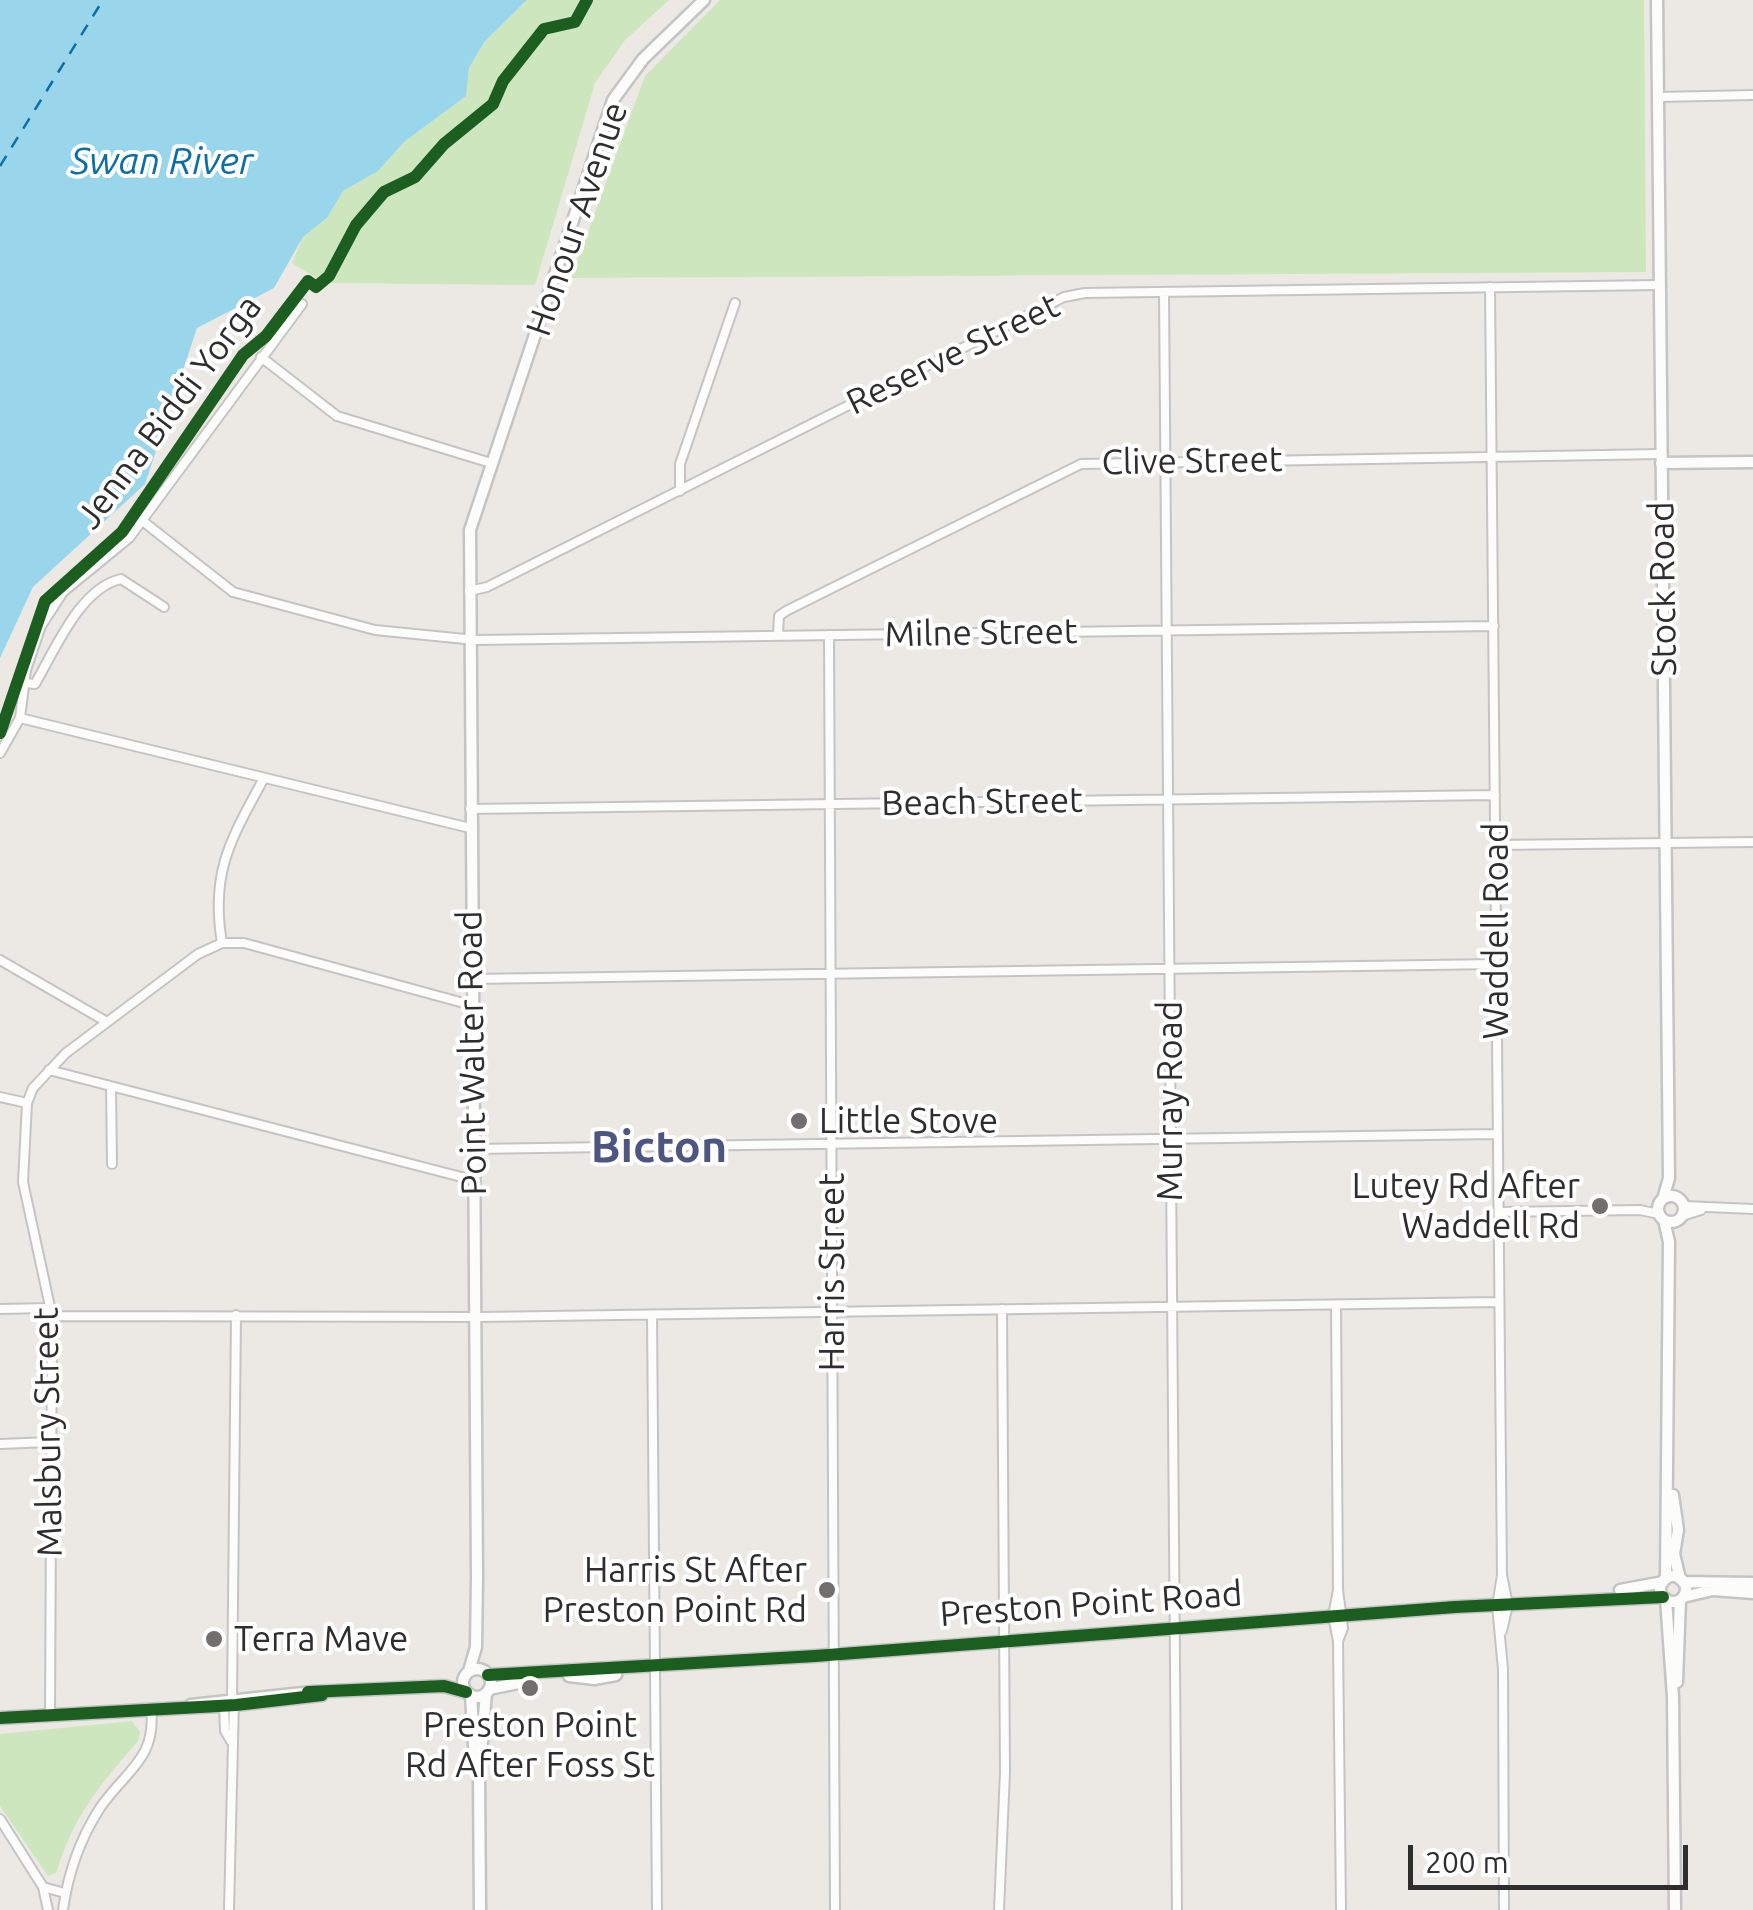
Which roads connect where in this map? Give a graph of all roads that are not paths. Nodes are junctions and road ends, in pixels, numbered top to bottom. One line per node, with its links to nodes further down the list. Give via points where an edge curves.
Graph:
1 (704, 0): 15 (street, Honour Avenue, via 643,59 613,100)
2 (1657, 0): 4 (street, Stock Road)
3 (1753, 96): 4 (street)
4 (1658, 97): 5 (street, Stock Road)
5 (1660, 285): 6 (street, Reserve Street); 12 (street, Stock Road)
6 (1490, 287): 7 (street, Reserve Street); 11 (street, Waddell Road)
7 (1164, 292): 13 (street, Murray Road); 16 (street, Reserve Street, via 1064,297)
8 (735, 303): 16 (street, via 680,464)
9 (302, 304): 10 (street)
10 (261, 357): 15 (street, via 337,416); 17 (street)
11 (1492, 456): 12 (street, Clive Street); 13 (street, Clive Street); 20 (street, Waddell Road)
12 (1661, 458): 14 (street, Clive Street); 35 (street, Stock Road)
13 (1165, 460): 21 (street, Murray Road); 23 (street, Clive Street, via 1065,470 786,611 779,616)
14 (1753, 462)
15 (491, 463): 18 (street, Point Walter Road, via 470,530)
16 (680, 491): 18 (street, Reserve Street)
17 (140, 520): 24 (street, Milne Street, via 233,592 375,630); 25 (street, via 129,538 63,592 41,626)
18 (468, 592): 24 (street, Point Walter Road)
19 (164, 607): 25 (street, via 122,579 108,582 74,619 36,684)
20 (1494, 626): 21 (street, Milne Street); 29 (street, Waddell Road)
21 (1166, 631): 22 (street, Milne Street); 30 (street, Murray Road)
22 (829, 635): 23 (street, Milne Street); 31 (street, Harris Street)
23 (778, 636): 24 (street, Milne Street)
24 (468, 638): 32 (street, Point Walter Road)
25 (25, 683): 26 (street)
26 (20, 718): 27 (street); 28 (street)
27 (0, 753)
28 (264, 778): 33 (street); 37 (street, via 232,837 217,885)
29 (1495, 795): 30 (street, Beach Street); 36 (street, Waddell Road)
30 (1168, 800): 31 (street, Beach Street); 40 (street, Murray Road)
31 (830, 804): 32 (street, Beach Street); 41 (street, Harris Street)
32 (470, 809): 33 (street, Point Walter Road)
33 (470, 828): 42 (street, Point Walter Road)
34 (1753, 842): 35 (street)
35 (1665, 843): 36 (street); 54 (street, Stock Road)
36 (1496, 846): 39 (street, Waddell Road)
37 (222, 944): 43 (street, via 244,944); 44 (street, via 198,954)
38 (0, 960): 44 (street)
39 (1496, 964): 40 (street); 49 (street, Waddell Road)
40 (1169, 969): 41 (street); 50 (street, Murray Road)
41 (831, 974): 42 (street); 51 (street, Harris Street)
42 (471, 980): 43 (street, Point Walter Road)
43 (471, 1005): 52 (street, Point Walter Road)
44 (108, 1022): 45 (street)
45 (49, 1070): 46 (street); 48 (street)
46 (110, 1087): 53 (street); 55 (street)
47 (0, 1097): 48 (street)
48 (27, 1103): 66 (street, Malsbury Street, via 23,1182)
49 (1498, 1134): 50 (street); 59 (street, Waddell Road)
50 (1170, 1138): 51 (street); 63 (street, Murray Road)
51 (832, 1143): 52 (street); 67 (street, Harris Street)
52 (473, 1149): 55 (street, Point Walter Road)
53 (112, 1164)
54 (1669, 1178): 56 (street, Stock Road); 58 (street, Stock Road)
55 (473, 1180): 70 (street, Point Walter Road)
56 (1661, 1209): 58 (street); 58 (street); 59 (street); 60 (street)
57 (1753, 1209): 58 (street)
58 (1680, 1210): 60 (street)
59 (1499, 1212): 61 (street, Waddell Road)
60 (1669, 1242): 73 (street)
61 (1500, 1302): 62 (street); 80 (street, Waddell Road)
62 (1336, 1305): 63 (street); 81 (street)
63 (1172, 1308): 65 (street); 82 (street, Murray Road)
64 (0, 1309): 66 (street)
65 (1002, 1309): 67 (street); 83 (street)
66 (51, 1312): 68 (street); 71 (street, Malsbury Street)
67 (832, 1312): 69 (street); 85 (street, Harris Street)
68 (236, 1314): 70 (street); 93 (street)
69 (652, 1315): 70 (street); 86 (street)
70 (475, 1316): 84 (street, Point Walter Road)
71 (50, 1442): 72 (street); 95 (street, Malsbury Street)
72 (0, 1444)
73 (1670, 1485): 74 (street); 75 (street)
74 (1664, 1580): 75 (street); 78 (street); 80 (street, Preston Point Road, via 1635,1589)
75 (1682, 1580): 76 (street); 79 (street)
76 (1753, 1583)
77 (1753, 1593): 79 (street, via 1713,1590)
78 (1664, 1598): 79 (street); 80 (street, Preston Point Road); 92 (street)
79 (1682, 1599): 92 (street)
80 (1502, 1602): 81 (street, Preston Point Road); 110 (street, Waddell Road)
81 (1338, 1615): 82 (street, Preston Point Road); 109 (street)
82 (1174, 1628): 83 (street, Preston Point Road); 108 (street, Murray Road)
83 (1004, 1641): 85 (street, Preston Point Road); 107 (street)
84 (476, 1647): 87 (street, Point Walter Road); 88 (street, Point Walter Road)
85 (833, 1654): 86 (street, Preston Point Road); 106 (street, Harris Street)
86 (656, 1668): 87 (street, Preston Point Road); 90 (street, Preston Point Road); 105 (street)
87 (486, 1672): 88 (street); 90 (street, Point Walter Road)
88 (467, 1674): 89 (street); 91 (street, Point Walter Road)
89 (444, 1686): 91 (street); 93 (street)
90 (488, 1691): 91 (street); 97 (street, Point Walter Road)
91 (469, 1693): 97 (street, Point Walter Road)
92 (1673, 1697): 111 (street)
93 (231, 1699): 94 (street); 103 (street, via 236,1731 230,1741)
94 (151, 1708): 95 (street); 100 (street, via 150,1746 99,1810)
95 (50, 1714): 96 (street)
96 (0, 1718)
97 (479, 1776): 104 (street, Point Walter Road)
98 (0, 1818): 99 (street)
99 (43, 1887): 100 (street); 101 (street)
100 (65, 1892): 102 (street)
101 (48, 1910)
102 (62, 1910)
103 (229, 1910)
104 (480, 1910)
105 (658, 1910)
106 (835, 1910)
107 (999, 1910)
108 (1178, 1910)
109 (1340, 1910)
110 (1504, 1910)
111 (1675, 1910)

